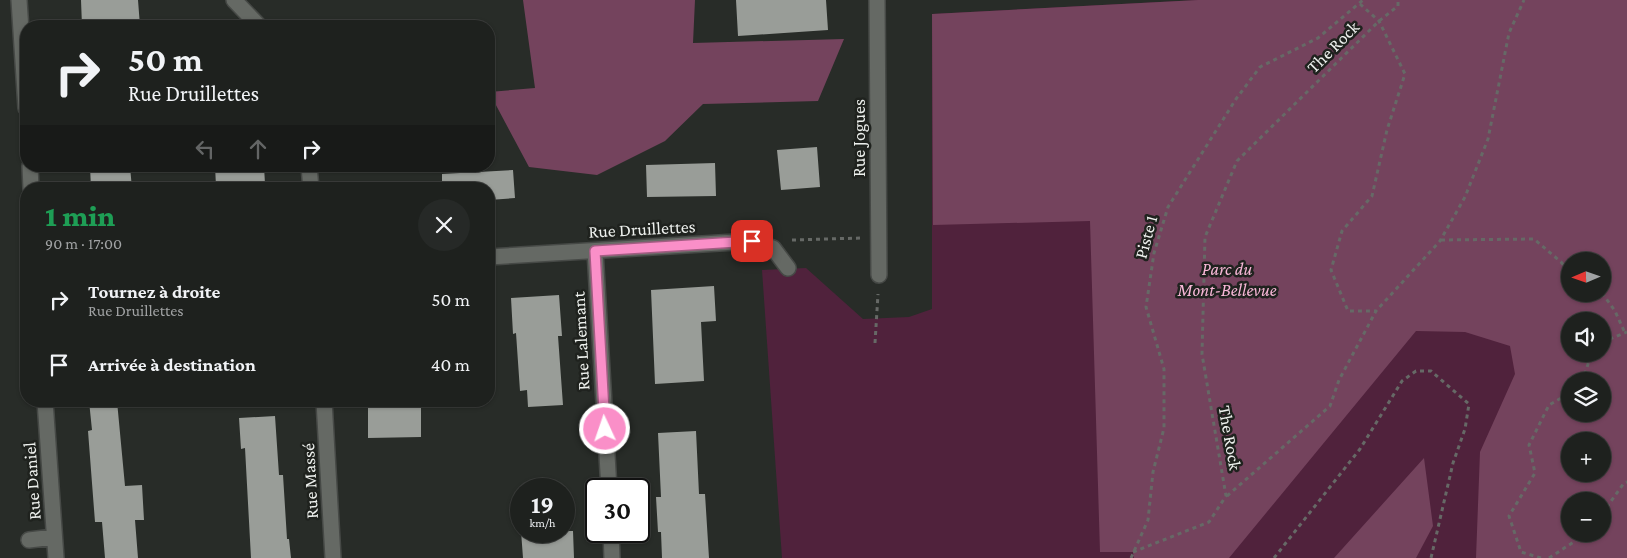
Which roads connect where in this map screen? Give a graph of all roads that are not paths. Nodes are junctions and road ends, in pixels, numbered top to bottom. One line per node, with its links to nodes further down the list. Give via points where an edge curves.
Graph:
1 (19, 0): 4 (street)
2 (234, 0): 5 (street)
3 (877, 0): 9 (street, Rue Jogues)
4 (20, 20)
5 (253, 20)
6 (595, 251): 7 (street, Rue Druillettes); 8 (street, Rue Druillettes, via 752,241 773,248); 12 (street, Rue Lalemant)
7 (495, 257)
8 (788, 268)
9 (878, 275)
10 (45, 407): 13 (street, Rue Daniel)
11 (324, 407): 17 (street, Rue Massé)
12 (607, 478)
13 (54, 537): 14 (street); 16 (street, Rue Daniel)
14 (29, 540)
15 (611, 543): 18 (street)
16 (56, 558)
17 (333, 558)
18 (612, 558)

